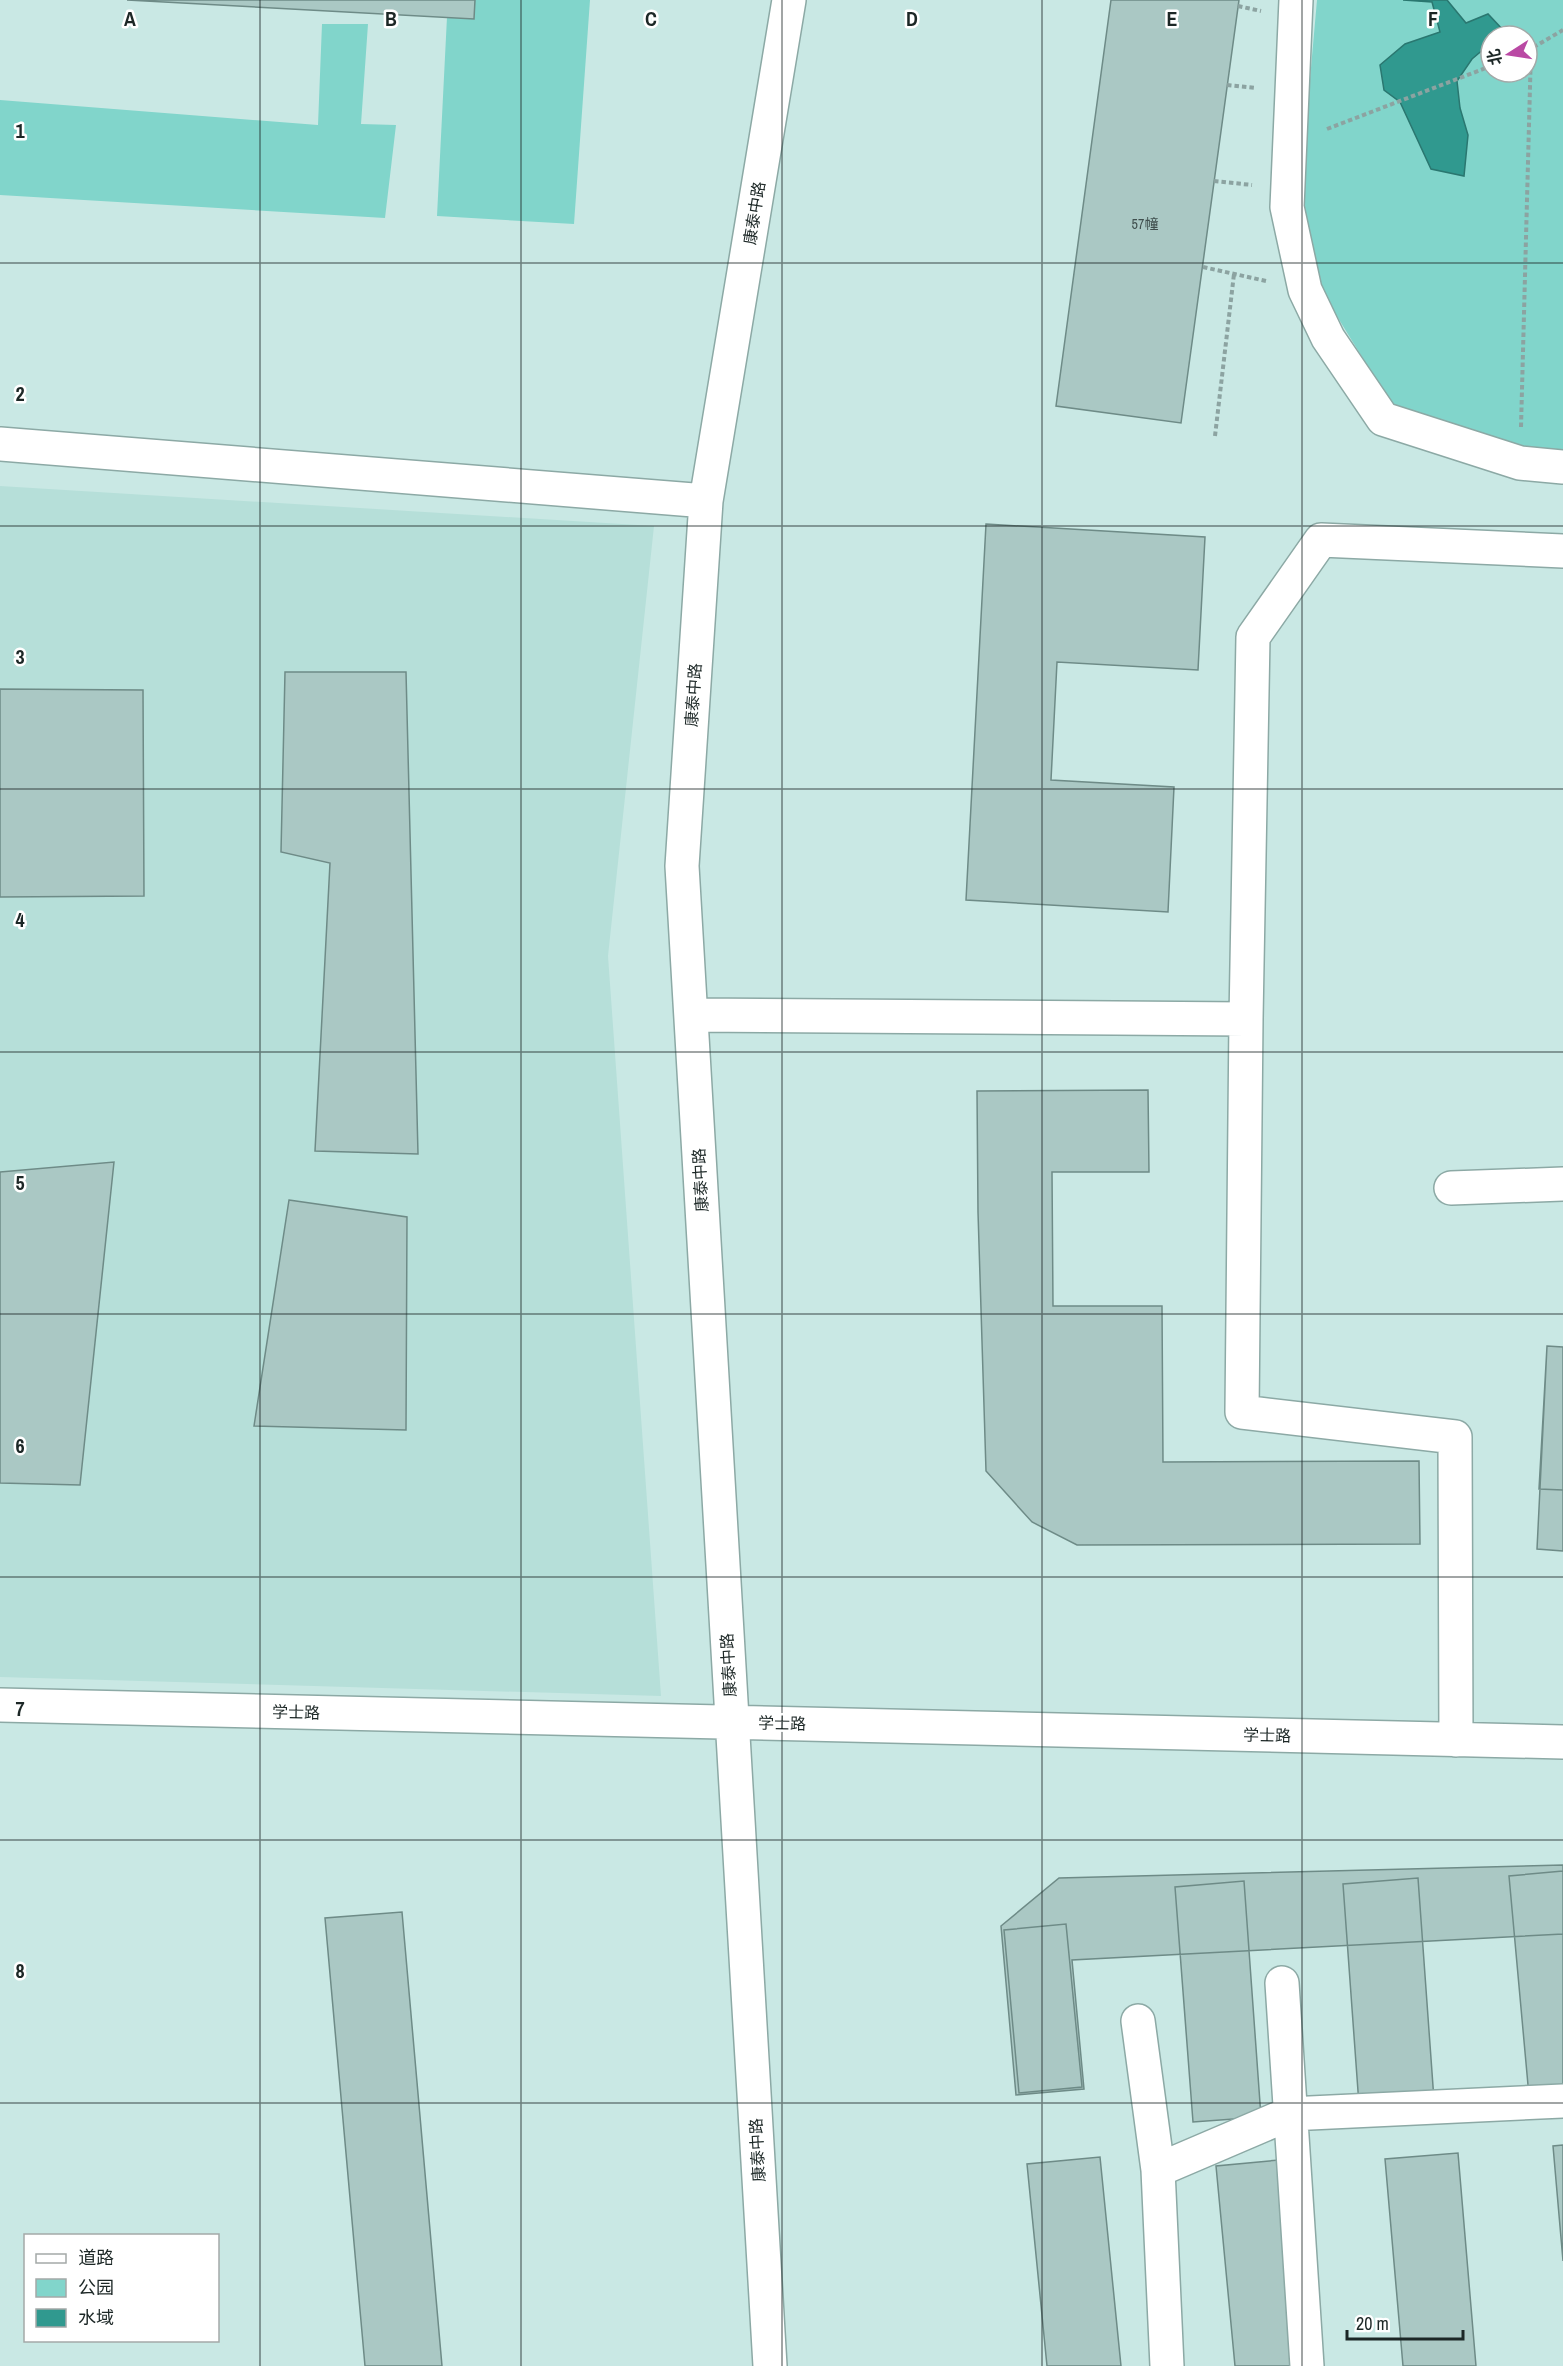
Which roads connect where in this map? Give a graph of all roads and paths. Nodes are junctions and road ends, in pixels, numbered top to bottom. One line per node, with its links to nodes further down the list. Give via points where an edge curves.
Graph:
1 (789, 0): 15 (street, 康泰中路)
2 (1296, 0): 7 (street)
3 (1563, 30): 4 (path)
4 (1539, 44)
5 (1479, 71): 7 (path)
6 (1528, 84): 13 (path)
7 (1290, 143): 10 (street, via 1287,207)
8 (1203, 267): 9 (path)
9 (1234, 274): 10 (path); 11 (path)
10 (1305, 290): 13 (street, via 1328,338 1383,419)
11 (1215, 436)
12 (0, 444): 15 (street)
13 (1520, 464): 14 (street)
14 (1563, 467)
15 (706, 501): 17 (street, 康泰中路, via 682,866)
16 (1563, 551): 18 (street, via 1321,540 1260,627 1254,637)
17 (691, 1015): 18 (street); 22 (street, 康泰中路)
18 (1245, 1019): 23 (street, via 1242,1412 1455,1437)
19 (1563, 1184): 20 (street)
20 (1451, 1188)
21 (0, 1705): 22 (street, 学士路)
22 (731, 1722): 23 (street, 学士路); 30 (street, 康泰中路)
23 (1456, 1740): 24 (street, 学士路)
24 (1563, 1742)
25 (1282, 1983): 28 (street)
26 (1138, 2021): 29 (street)
27 (1563, 2102): 28 (street)
28 (1289, 2114): 29 (street); 32 (street)
29 (1158, 2170): 31 (street)
30 (770, 2366)
31 (1167, 2366)
32 (1307, 2366)

